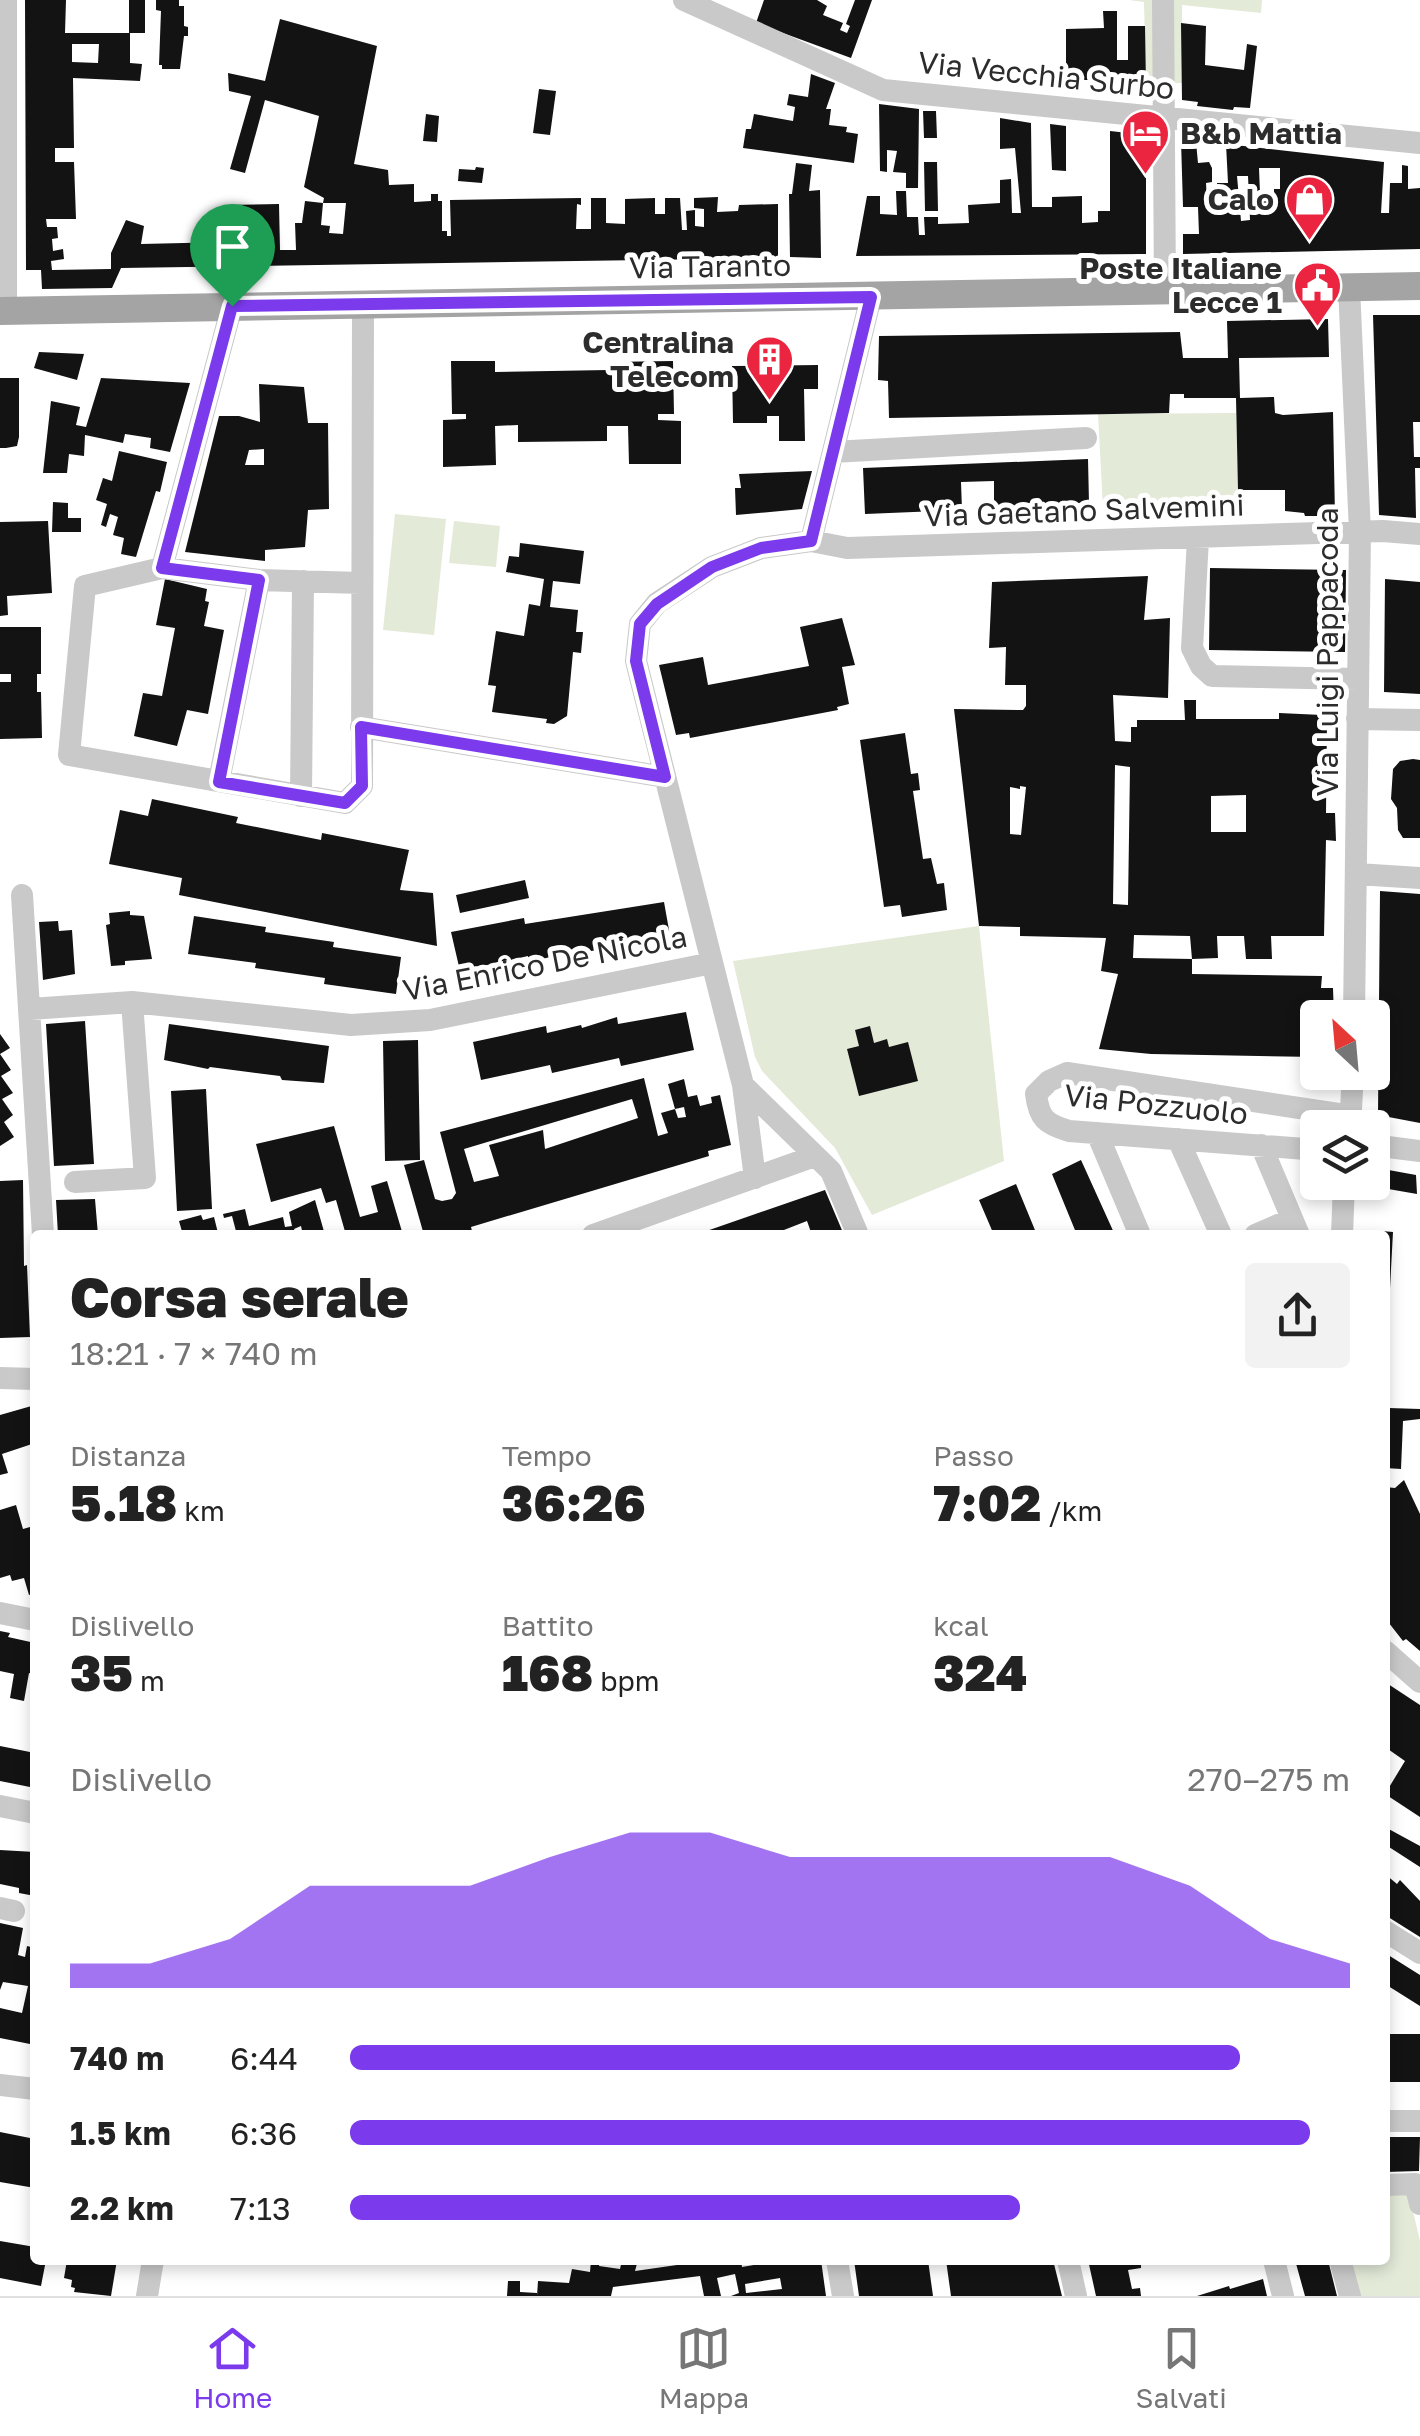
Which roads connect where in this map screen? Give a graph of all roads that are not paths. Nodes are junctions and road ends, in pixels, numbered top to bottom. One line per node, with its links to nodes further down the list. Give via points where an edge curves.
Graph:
1 (6, 0): 12 (street)
2 (1163, 0): 4 (street)
3 (688, 1): 4 (street, Via Vecchia Surbo, via 883,90)
4 (1164, 117): 5 (street, Via Vecchia Surbo); 8 (street)
5 (1420, 143)
6 (1420, 286): 7 (main road, Via Taranto)
7 (1349, 287): 8 (main road, Via Taranto); 15 (street, Via Luigi Pappacoda)
8 (1165, 291): 9 (main road, Via Taranto)
9 (871, 297): 10 (main road, Via Taranto); 14 (street)
10 (363, 304): 11 (main road, Via Taranto); 22 (street)
11 (232, 306): 12 (main road, Via Taranto); 19 (street)
12 (3, 311)
13 (1086, 438): 14 (street)
14 (833, 452): 18 (street)
15 (1360, 532): 16 (street, Via Gaetano Salvemini); 17 (street, Via Gaetano Salvemini); 23 (street, Via Luigi Pappacoda)
16 (1420, 534)
17 (1198, 538): 18 (street, Via Gaetano Salvemini, via 847,548); 23 (street, via 1192,648 1212,676)
18 (811, 541): 27 (street, Via Gaetano Salvemini, via 761,548 712,567 657,604 640,624 636,661)
19 (162, 568): 20 (street); 28 (street, via 85,586 69,755)
20 (259, 580): 21 (street); 28 (street)
21 (303, 581): 22 (street); 29 (street)
22 (362, 583): 26 (street)
23 (1358, 678): 24 (street, Via Luigi Pappacoda)
24 (1358, 719): 25 (street); 30 (street, Via Luigi Pappacoda)
25 (1420, 720)
26 (361, 727): 27 (street); 29 (street, via 362,786 345,803)
27 (665, 777): 33 (street, Via Gaetano Salvemini)
28 (219, 782): 29 (street)
29 (301, 796)
30 (1358, 874): 31 (street); 34 (street, Via Luigi Pappacoda)
31 (1420, 878)
32 (22, 894): 36 (street)
33 (712, 963): 35 (street, Via Enrico De Nicola, via 430,1020 351,1025); 37 (street, Via Gaetano Salvemini)
34 (1354, 1000)
35 (132, 1002): 36 (street, Via Enrico De Nicola); 47 (street, via 145,1178)
36 (30, 1009): 50 (street)
37 (743, 1085): 45 (street); 46 (street, Via Gaetano Salvemini)
38 (1300, 1113): 39 (street, Via Pozzuolo, via 1068,1073 1036,1094 1046,1124)
39 (1096, 1133): 40 (street, Via Pozzuolo); 53 (street)
40 (1178, 1139): 41 (street, Via Pozzuolo); 54 (street)
41 (1260, 1146): 43 (street, Via Pozzuolo); 49 (street)
42 (1390, 1147): 44 (street)
43 (1300, 1149)
44 (1420, 1151)
45 (815, 1156): 46 (street); 52 (street, via 831,1172)
46 (754, 1178): 51 (street)
47 (76, 1182)
48 (1343, 1200): 55 (street)
49 (1295, 1227)
50 (43, 1230)
51 (607, 1230)
52 (856, 1230)
53 (1138, 1230)
54 (1219, 1230)
55 (1342, 1230)
56 (30, 1378): 57 (street)
57 (1, 1379)
58 (0, 1613): 59 (street)
59 (30, 1619)
60 (1390, 1655): 61 (street)
61 (1420, 1682)
62 (0, 1806): 63 (street)
63 (30, 1812)
64 (1390, 1934): 65 (street)
65 (1420, 1953)
66 (0, 2085): 67 (street)
67 (30, 2088)
68 (1420, 2120): 69 (street)
69 (1390, 2121)
70 (1390, 2184): 71 (street, via 1416,2184)
71 (1420, 2204)
72 (152, 2265): 77 (street)
73 (838, 2265): 78 (street)
74 (1069, 2265): 79 (street)
75 (1275, 2265): 80 (street)
76 (1341, 2265): 81 (street)
77 (147, 2296)
78 (843, 2296)
79 (1076, 2296)
80 (1283, 2296)
81 (1350, 2296)

